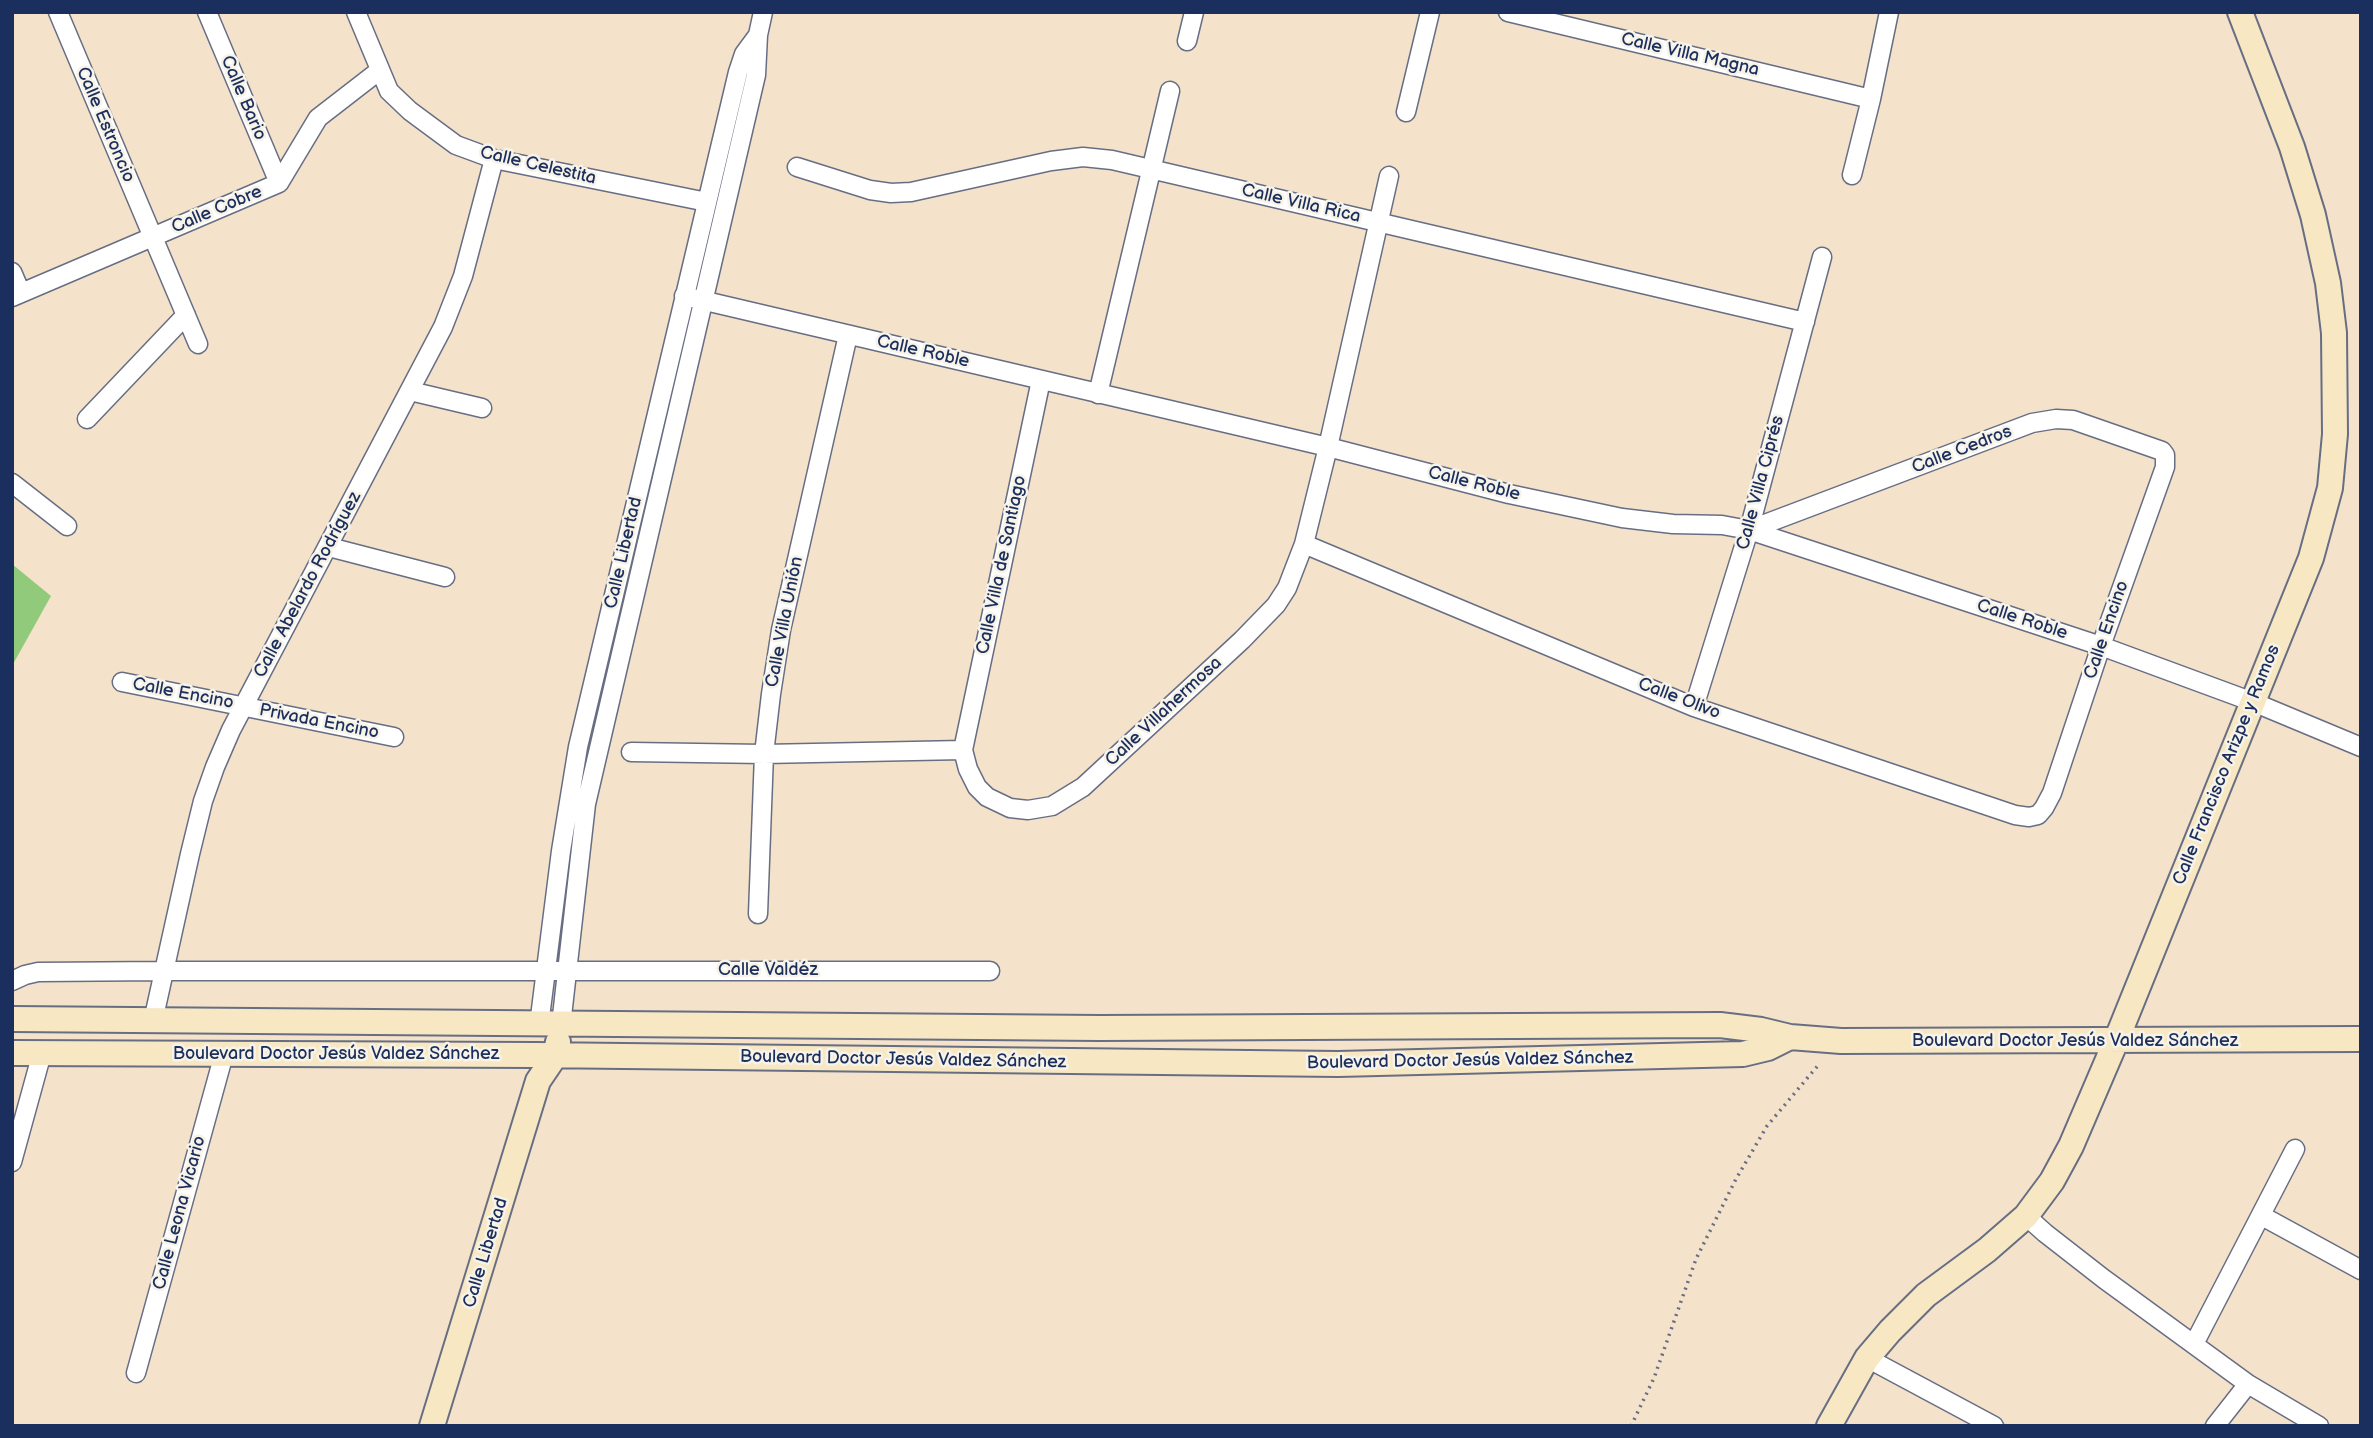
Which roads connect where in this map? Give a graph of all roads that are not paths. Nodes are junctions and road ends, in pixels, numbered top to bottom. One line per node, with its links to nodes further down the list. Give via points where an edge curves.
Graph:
1 (58, 12): 24 (street, Calle Estroncio)
2 (207, 12): 21 (street, Calle Bario)
3 (356, 12): 12 (street, Calle Celestita)
4 (763, 12): 10 (street, Calle Libertad)
5 (1194, 12): 11 (street)
6 (1430, 12): 15 (street)
7 (1508, 12): 14 (street, Calle Villa Magna)
8 (1889, 12): 14 (street)
9 (2240, 12): 49 (main road, Calle Francisco Arizpe y Ramos, via 2313,215 2328,283 2336,379 2330,488 2311,558)
10 (758, 35): 22 (street, Calle Libertad, via 738,72); 29 (street, Calle Libertad, via 756,75)
11 (1187, 41)
12 (380, 70): 16 (street, Calle Celestita, via 389,91 410,111 456,145); 21 (street, Calle Cobre, via 318,118)
13 (1170, 91): 18 (street)
14 (1871, 99): 19 (street)
15 (1406, 112)
16 (494, 159): 22 (street, Calle Celestita); 35 (street, Calle Abelardo Rodríguez, via 459,288)
17 (797, 167): 18 (street, Calle Villa Rica, via 891,192 911,192 1083,157)
18 (1152, 169): 23 (street, Calle Villa Rica); 36 (street)
19 (1852, 175)
20 (1389, 176): 23 (street, Calle Villahermosa)
21 (279, 183): 24 (street, Calle Cobre)
22 (707, 202): 28 (street, Calle Libertad)
23 (1379, 222): 31 (street, Calle Villa Rica); 39 (street, Calle Villahermosa)
24 (153, 238): 27 (street, Calle Cobre); 30 (street, Calle Estroncio)
25 (1822, 257): 31 (street, Calle Villa Ciprés)
26 (12, 272): 27 (street)
27 (17, 295)
28 (684, 296): 29 (street, Calle Roble); 58 (street, Calle Libertad, via 578,747)
29 (705, 301): 32 (street, Calle Roble); 58 (street, Calle Libertad, via 586,804)
30 (186, 315): 33 (street, Calle Estroncio); 38 (street)
31 (1805, 321): 43 (street, Calle Villa Ciprés)
32 (848, 335): 34 (street, Calle Roble); 56 (street, Calle Villa Unión, via 781,630)
33 (198, 344)
34 (1041, 380): 36 (street, Calle Roble); 54 (street, Calle Villa de Santiago)
35 (410, 391): 37 (street); 45 (street, Calle Abelardo Rodríguez)
36 (1098, 394): 39 (street, Calle Roble)
37 (482, 408)
38 (87, 419)
39 (1328, 447): 43 (street, Calle Roble, via 1622,518); 44 (street, Calle Villahermosa)
40 (2165, 467): 43 (street, Calle Cedros, via 2162,452 2073,420 2056,419 2032,423); 47 (street, Calle Encino)
41 (12, 483): 42 (street)
42 (67, 526)
43 (1749, 530): 47 (street, Calle Roble); 51 (street, Calle Villa Ciprés)
44 (1304, 544): 51 (street, Calle Olivo); 54 (street, Calle Villahermosa, via 1276,605 1072,795 1052,806 1028,810 997,803 977,786)
45 (329, 547): 46 (street); 50 (street, Calle Abelardo Rodríguez)
46 (445, 576)
47 (2101, 646): 49 (street, Calle Roble); 57 (street, Calle Encino)
48 (121, 682): 50 (street, Calle Encino)
49 (2253, 702): 53 (street, Calle Roble); 71 (main road, Calle Francisco Arizpe y Ramos)
50 (244, 707): 52 (street, Privada Encino); 61 (street, Calle Abelardo Rodríguez, via 203,801)
51 (1694, 707): 57 (street, Calle Olivo, via 2015,815 2038,815)
52 (394, 737)
53 (2361, 747)
54 (963, 750): 56 (street)
55 (631, 752): 56 (street)
56 (764, 754): 59 (street, Calle Villa Unión)
57 (2052, 793)
58 (570, 851): 60 (street, Calle Libertad); 62 (street, Calle Libertad)
59 (758, 914)
60 (569, 970): 62 (street, Calle Valdéz); 63 (street, Calle Valdéz); 67 (street, Calle Libertad)
61 (163, 971): 62 (street, Calle Valdéz); 64 (street, Calle Valdéz, via 38,972); 66 (street, Calle Abelardo Rodríguez)
62 (547, 971): 67 (street, Calle Libertad)
63 (990, 971)
64 (12, 981)
65 (12, 1019): 66 (main road, Boulevard Doctor Jesús Valdez Sánchez)
66 (153, 1021): 67 (main road, Boulevard Doctor Jesús Valdez Sánchez)
67 (550, 1025): 68 (main road, Boulevard Doctor Jesús Valdez Sánchez); 75 (main road, Calle Libertad)
68 (1149, 1027): 69 (main road, Boulevard Doctor Jesús Valdez Sánchez, via 1720,1025); 76 (main road)
69 (1790, 1037): 71 (main road, Boulevard Doctor Jesús Valdez Sánchez); 76 (main road, Boulevard Doctor Jesús Valdez Sánchez, via 1743,1054 1706,1056)
70 (2361, 1039): 71 (main road, Boulevard Doctor Jesús Valdez Sánchez)
71 (2116, 1041): 79 (main road, Calle Francisco Arizpe y Ramos, via 2071,1146)
72 (42, 1053): 73 (main road, Boulevard Doctor Jesús Valdez Sánchez); 74 (main road, Boulevard Doctor Jesús Valdez Sánchez); 78 (street)
73 (12, 1054)
74 (225, 1054): 75 (main road, Boulevard Doctor Jesús Valdez Sánchez); 84 (street, Calle Leona Vicario)
75 (545, 1055): 76 (main road, Boulevard Doctor Jesús Valdez Sánchez); 86 (main road, Calle Libertad)
76 (1151, 1063)
77 (2295, 1150): 80 (street)
78 (12, 1163)
79 (2026, 1216): 82 (street); 83 (main road, Calle Francisco Arizpe y Ramos, via 1926,1295)
80 (2262, 1216): 81 (street); 82 (street)
81 (2361, 1270)
82 (2194, 1344): 85 (street)
83 (1867, 1358): 87 (main road, Calle Francisco Arizpe y Ramos); 88 (street)
84 (136, 1373)
85 (2248, 1384): 89 (street); 90 (street)
86 (432, 1426)
87 (1829, 1426)
88 (1994, 1426)
89 (2215, 1426)
90 (2319, 1426)

